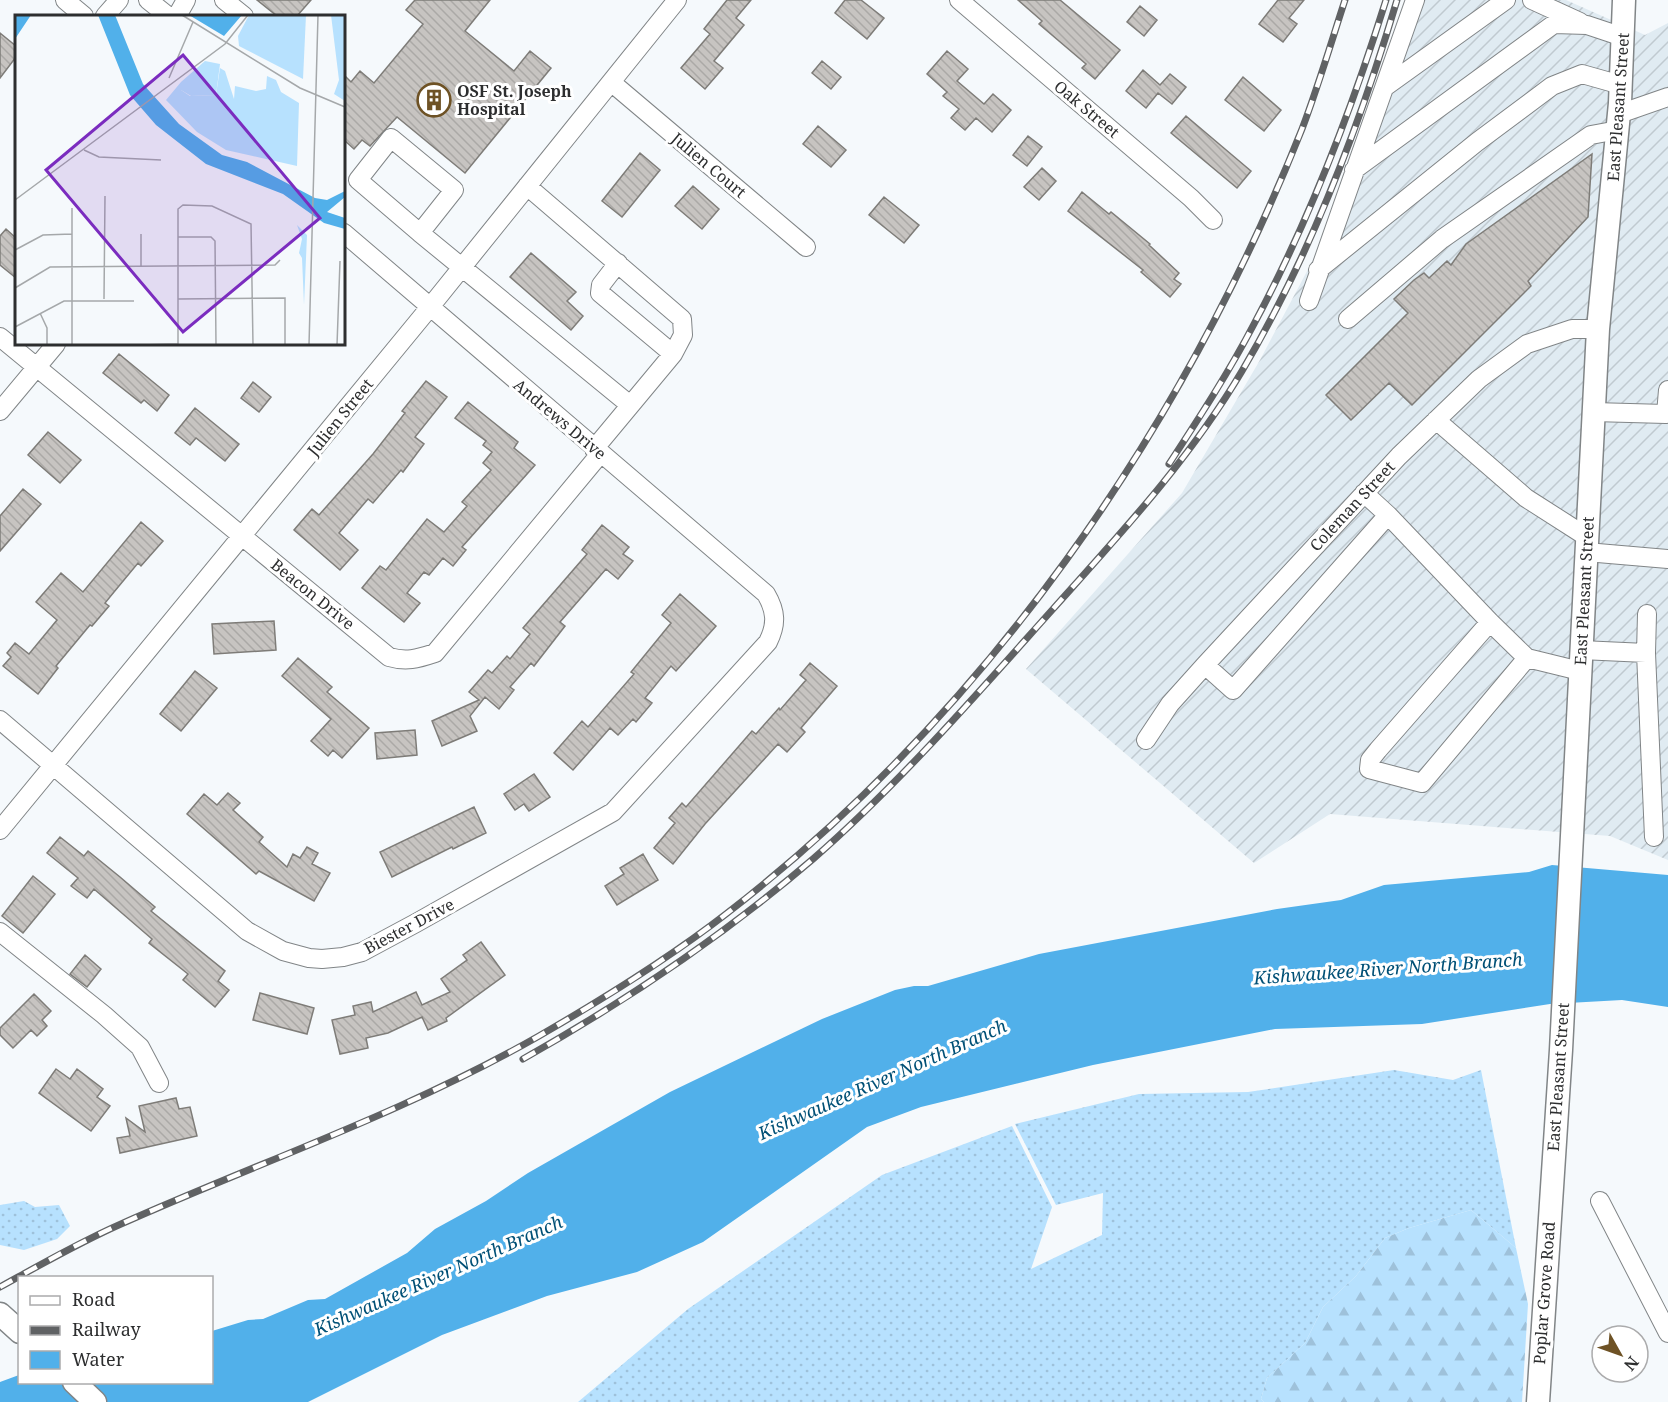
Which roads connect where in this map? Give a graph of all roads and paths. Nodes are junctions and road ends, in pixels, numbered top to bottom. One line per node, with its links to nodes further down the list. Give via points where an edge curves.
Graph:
1 (64, 0): 12 (street)
2 (119, 0): 13 (street)
3 (148, 0): 14 (street)
4 (186, 0): 15 (street)
5 (224, 0): 16 (street)
6 (677, 0): 19 (street, Julien Street)
7 (958, 0): 26 (street, Oak Street)
8 (1415, 0): 21 (street)
9 (1506, 0): 21 (street)
10 (1532, 0): 17 (street)
11 (1624, 0): 18 (main road, East Pleasant Street)
12 (83, 15)
13 (106, 15)
14 (167, 15)
15 (178, 15)
16 (243, 15)
17 (1587, 25): 18 (street); 24 (street, via 1554,24)
18 (1623, 37): 20 (main road, East Pleasant Street)
19 (611, 82): 25 (street, Julien Street); 29 (street, Julien Court)
20 (1621, 85): 23 (main road, East Pleasant Street); 32 (street, via 1582,74 1552,86)
21 (1385, 87): 24 (street)
22 (1668, 97): 23 (street)
23 (1618, 122): 35 (street, via 1591,135 1442,239); 36 (main road, East Pleasant Street)
24 (1354, 170): 32 (street)
25 (527, 186): 30 (street); 31 (street, Julien Street)
26 (1213, 220)
27 (420, 233): 27 (street, via 454,190 391,138 358,180); 31 (street)
28 (345, 234): 34 (street, Andrews Drive)
29 (806, 247)
30 (618, 263): 39 (street, via 682,319 683,335); 39 (street, via 600,285 600,293)
31 (462, 267): 34 (street, Julien Street); 42 (street)
32 (1318, 270): 33 (street)
33 (1309, 301)
34 (430, 308): 46 (street, Andrews Drive); 49 (street, Julien Street)
35 (1348, 320)
36 (1598, 329): 44 (main road, East Pleasant Street); 45 (street, Coleman Street, via 1572,329 1527,344 1479,379)
37 (0, 337): 40 (street, Beacon Drive)
38 (55, 345): 40 (street)
39 (674, 354): 42 (street, Beacon Drive)
40 (36, 367): 43 (street); 49 (street, Beacon Drive)
41 (1668, 390): 44 (street, via 1666,414)
42 (630, 405): 46 (street, Beacon Drive)
43 (0, 411)
44 (1593, 412): 50 (main road, East Pleasant Street)
45 (1436, 420): 47 (street, Coleman Street); 50 (street)
46 (597, 451): 49 (street, Beacon Drive, via 435,653 412,660 389,657); 52 (street, Andrews Drive, via 725,557 766,594)
47 (1364, 493): 48 (street); 58 (street, Coleman Street)
48 (1388, 515): 54 (street); 58 (street, via 1233,690)
49 (242, 537): 61 (street, Julien Street)
50 (1586, 544): 51 (street); 57 (main road, East Pleasant Street)
51 (1668, 559)
52 (773, 607): 61 (street, Biester Drive, via 774,630 768,642 613,812 407,928 362,952 342,957 309,958 283,951 247,931)
53 (1647, 614): 55 (street)
54 (1490, 622): 56 (street); 56 (street, via 1378,750 1369,769 1422,783)
55 (1646, 653): 57 (street); 63 (street)
56 (1527, 657): 57 (street)
57 (1580, 661): 66 (main road, East Pleasant Street)
58 (1205, 665): 60 (street, Coleman Street, via 1170,704)
59 (0, 720): 61 (street, Biester Drive)
60 (1146, 740)
61 (54, 766): 62 (street, Julien Street)
62 (0, 830)
63 (1654, 837)
64 (0, 932): 65 (street, via 140,1047)
65 (159, 1083)
66 (1551, 1184): 71 (main road, Poplar Grove Road)
67 (1600, 1201): 68 (street)
68 (1668, 1333)
69 (75, 1384): 70 (main road)
70 (95, 1402)
71 (1538, 1402)

